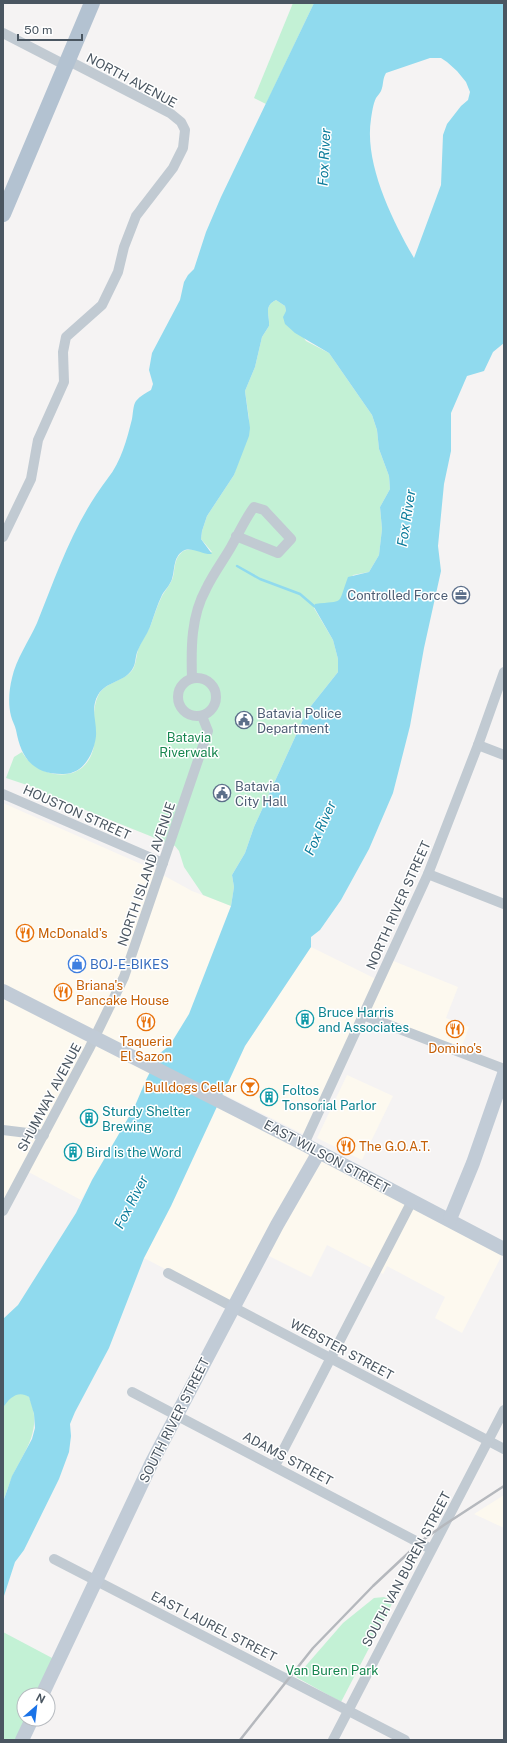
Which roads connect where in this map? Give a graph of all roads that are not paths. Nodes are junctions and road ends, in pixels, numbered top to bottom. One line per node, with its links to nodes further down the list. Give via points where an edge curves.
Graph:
1 (92, 3): 3 (main road)
2 (3, 33): 3 (street, NORTH AVENUE)
3 (68, 63): 4 (main road); 6 (street, NORTH AVENUE, via 170,113 181,122 185,130 183,148 173,168 136,216 118,272 102,305 66,337 63,352 64,382 38,440 31,479)
4 (3, 214)
5 (236, 536): 5 (street, via 254,507 264,510 292,539 278,553); 8 (street, via 205,590 196,613 191,654)
6 (3, 537)
7 (504, 672): 10 (street, NORTH RIVER STREET)
8 (192, 678): 9 (street, via 208,681 215,690 212,708); 9 (street, via 179,688 178,701 184,712)
9 (202, 716): 13 (street, NORTH ISLAND AVENUE, via 208,731)
10 (478, 745): 11 (street); 14 (street, NORTH RIVER STREET)
11 (504, 755)
12 (3, 794): 13 (street, HOUSTON STREET)
13 (164, 863): 18 (street, NORTH ISLAND AVENUE, via 124,977)
14 (428, 874): 15 (street); 17 (street, NORTH RIVER STREET)
15 (504, 904)
16 (3, 991): 18 (main road, EAST WILSON STREET)
17 (363, 1015): 19 (street); 23 (street, NORTH RIVER STREET)
18 (94, 1037): 22 (street, SHUMWAY AVENUE); 23 (main road, EAST WILSON STREET)
19 (504, 1069)
20 (504, 1074): 27 (main road, via 473,1163)
21 (3, 1130): 22 (street)
22 (44, 1135): 26 (street, SHUMWAY AVENUE)
23 (304, 1144): 24 (main road, EAST WILSON STREET)
24 (319, 1152): 25 (main road, EAST WILSON STREET); 30 (main road, SOUTH RIVER STREET)
25 (412, 1201): 27 (main road, EAST WILSON STREET); 31 (street)
26 (3, 1210)
27 (450, 1219): 28 (main road, EAST WILSON STREET)
28 (504, 1249)
29 (168, 1273): 30 (street, WEBSTER STREET)
30 (233, 1306): 31 (street, WEBSTER STREET); 34 (main road, SOUTH RIVER STREET)
31 (331, 1358): 35 (street, WEBSTER STREET); 37 (street)
32 (132, 1392): 34 (street, ADAMS STREET)
33 (504, 1410): 35 (street, SOUTH VAN BUREN STREET)
34 (176, 1415): 37 (street, ADAMS STREET); 40 (main road, SOUTH RIVER STREET)
35 (488, 1441): 36 (street, WEBSTER STREET); 38 (street, SOUTH VAN BUREN STREET)
36 (504, 1449)
37 (275, 1466): 38 (street, ADAMS STREET)
38 (431, 1549): 42 (street, SOUTH VAN BUREN STREET)
39 (54, 1559): 40 (street, EAST LAUREL STREET)
40 (96, 1580): 41 (main road, SOUTH RIVER STREET); 42 (street, EAST LAUREL STREET)
41 (46, 1687)
42 (348, 1710): 45 (street, SOUTH VAN BUREN STREET); 46 (street, EAST LAUREL STREET)
43 (28, 1727): 44 (main road)
44 (22, 1740)
45 (333, 1740)
46 (405, 1740)

